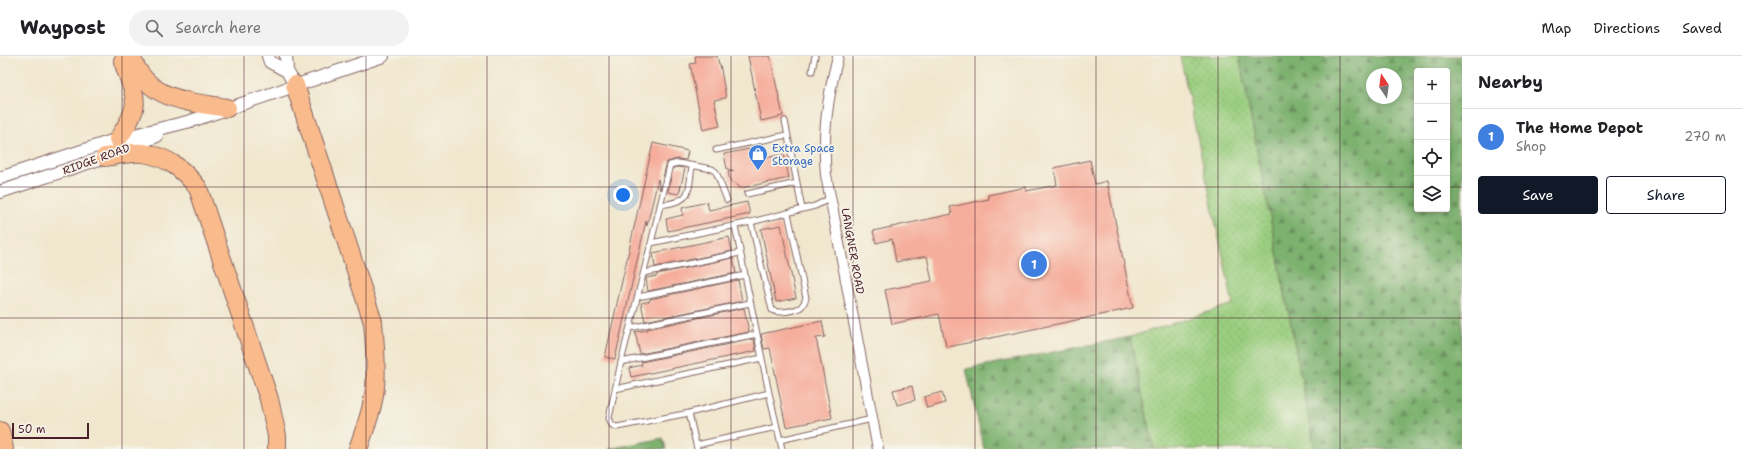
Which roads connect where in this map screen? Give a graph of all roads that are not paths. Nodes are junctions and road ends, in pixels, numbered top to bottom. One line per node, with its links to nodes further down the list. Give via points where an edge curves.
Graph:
1 (122, 56): 14 (highway, via 136,98 131,121)
2 (131, 56): 10 (highway, via 149,86 162,94 180,100)
3 (268, 56): 9 (street, via 270,62)
4 (286, 56): 9 (street)
5 (383, 56): 9 (street, RIDGE ROAD)
6 (815, 56): 8 (lane)
7 (838, 56): 22 (street, LANGNER ROAD, via 829,91 826,117 825,162)
8 (812, 71)
9 (291, 78): 10 (street, RIDGE ROAD); 49 (highway, via 373,322 375,388)
10 (227, 108): 11 (street, RIDGE ROAD)
11 (191, 121): 14 (street, RIDGE ROAD); 16 (street, RIDGE ROAD)
12 (785, 121): 13 (lane)
13 (787, 135): 15 (lane); 19 (lane)
14 (118, 139): 18 (street, RIDGE ROAD)
15 (716, 150)
16 (105, 156): 20 (street, RIDGE ROAD); 48 (highway, via 142,153 165,159 184,171 198,188 269,399 277,436)
17 (692, 166): 23 (lane, via 716,172); 24 (lane, via 688,193 684,199); 24 (lane, via 678,163 670,165)
18 (0, 178)
19 (797, 183): 21 (lane); 25 (lane)
20 (0, 192)
21 (747, 194)
22 (831, 198): 25 (lane); 42 (street, LANGNER ROAD)
23 (727, 200)
24 (660, 205): 29 (lane)
25 (802, 209): 26 (lane)
26 (788, 213): 27 (lane); 27 (lane, via 806,298 803,306 799,308 778,312 772,310)
27 (751, 222): 28 (lane)
28 (735, 226): 29 (lane); 30 (lane)
29 (651, 243): 31 (lane)
30 (740, 253): 31 (lane); 32 (lane)
31 (644, 272): 33 (lane)
32 (745, 275): 33 (lane); 34 (lane)
33 (638, 297): 35 (lane)
34 (750, 303): 35 (lane); 36 (lane)
35 (630, 328): 38 (lane)
36 (757, 334): 37 (lane); 38 (lane)
37 (762, 358): 39 (lane); 40 (lane)
38 (621, 362): 39 (lane)
39 (616, 389): 41 (lane, via 610,418 612,425 618,427)
40 (769, 393): 41 (lane); 43 (lane)
41 (688, 413): 46 (lane)
42 (872, 419): 45 (lane); 51 (street, LANGNER ROAD)
43 (777, 427): 45 (lane); 46 (lane)
44 (0, 431): 47 (highway)
45 (780, 440): 50 (lane)
46 (696, 447)
47 (4, 449)
48 (277, 449)
49 (358, 449)
50 (782, 449)
51 (878, 449)

